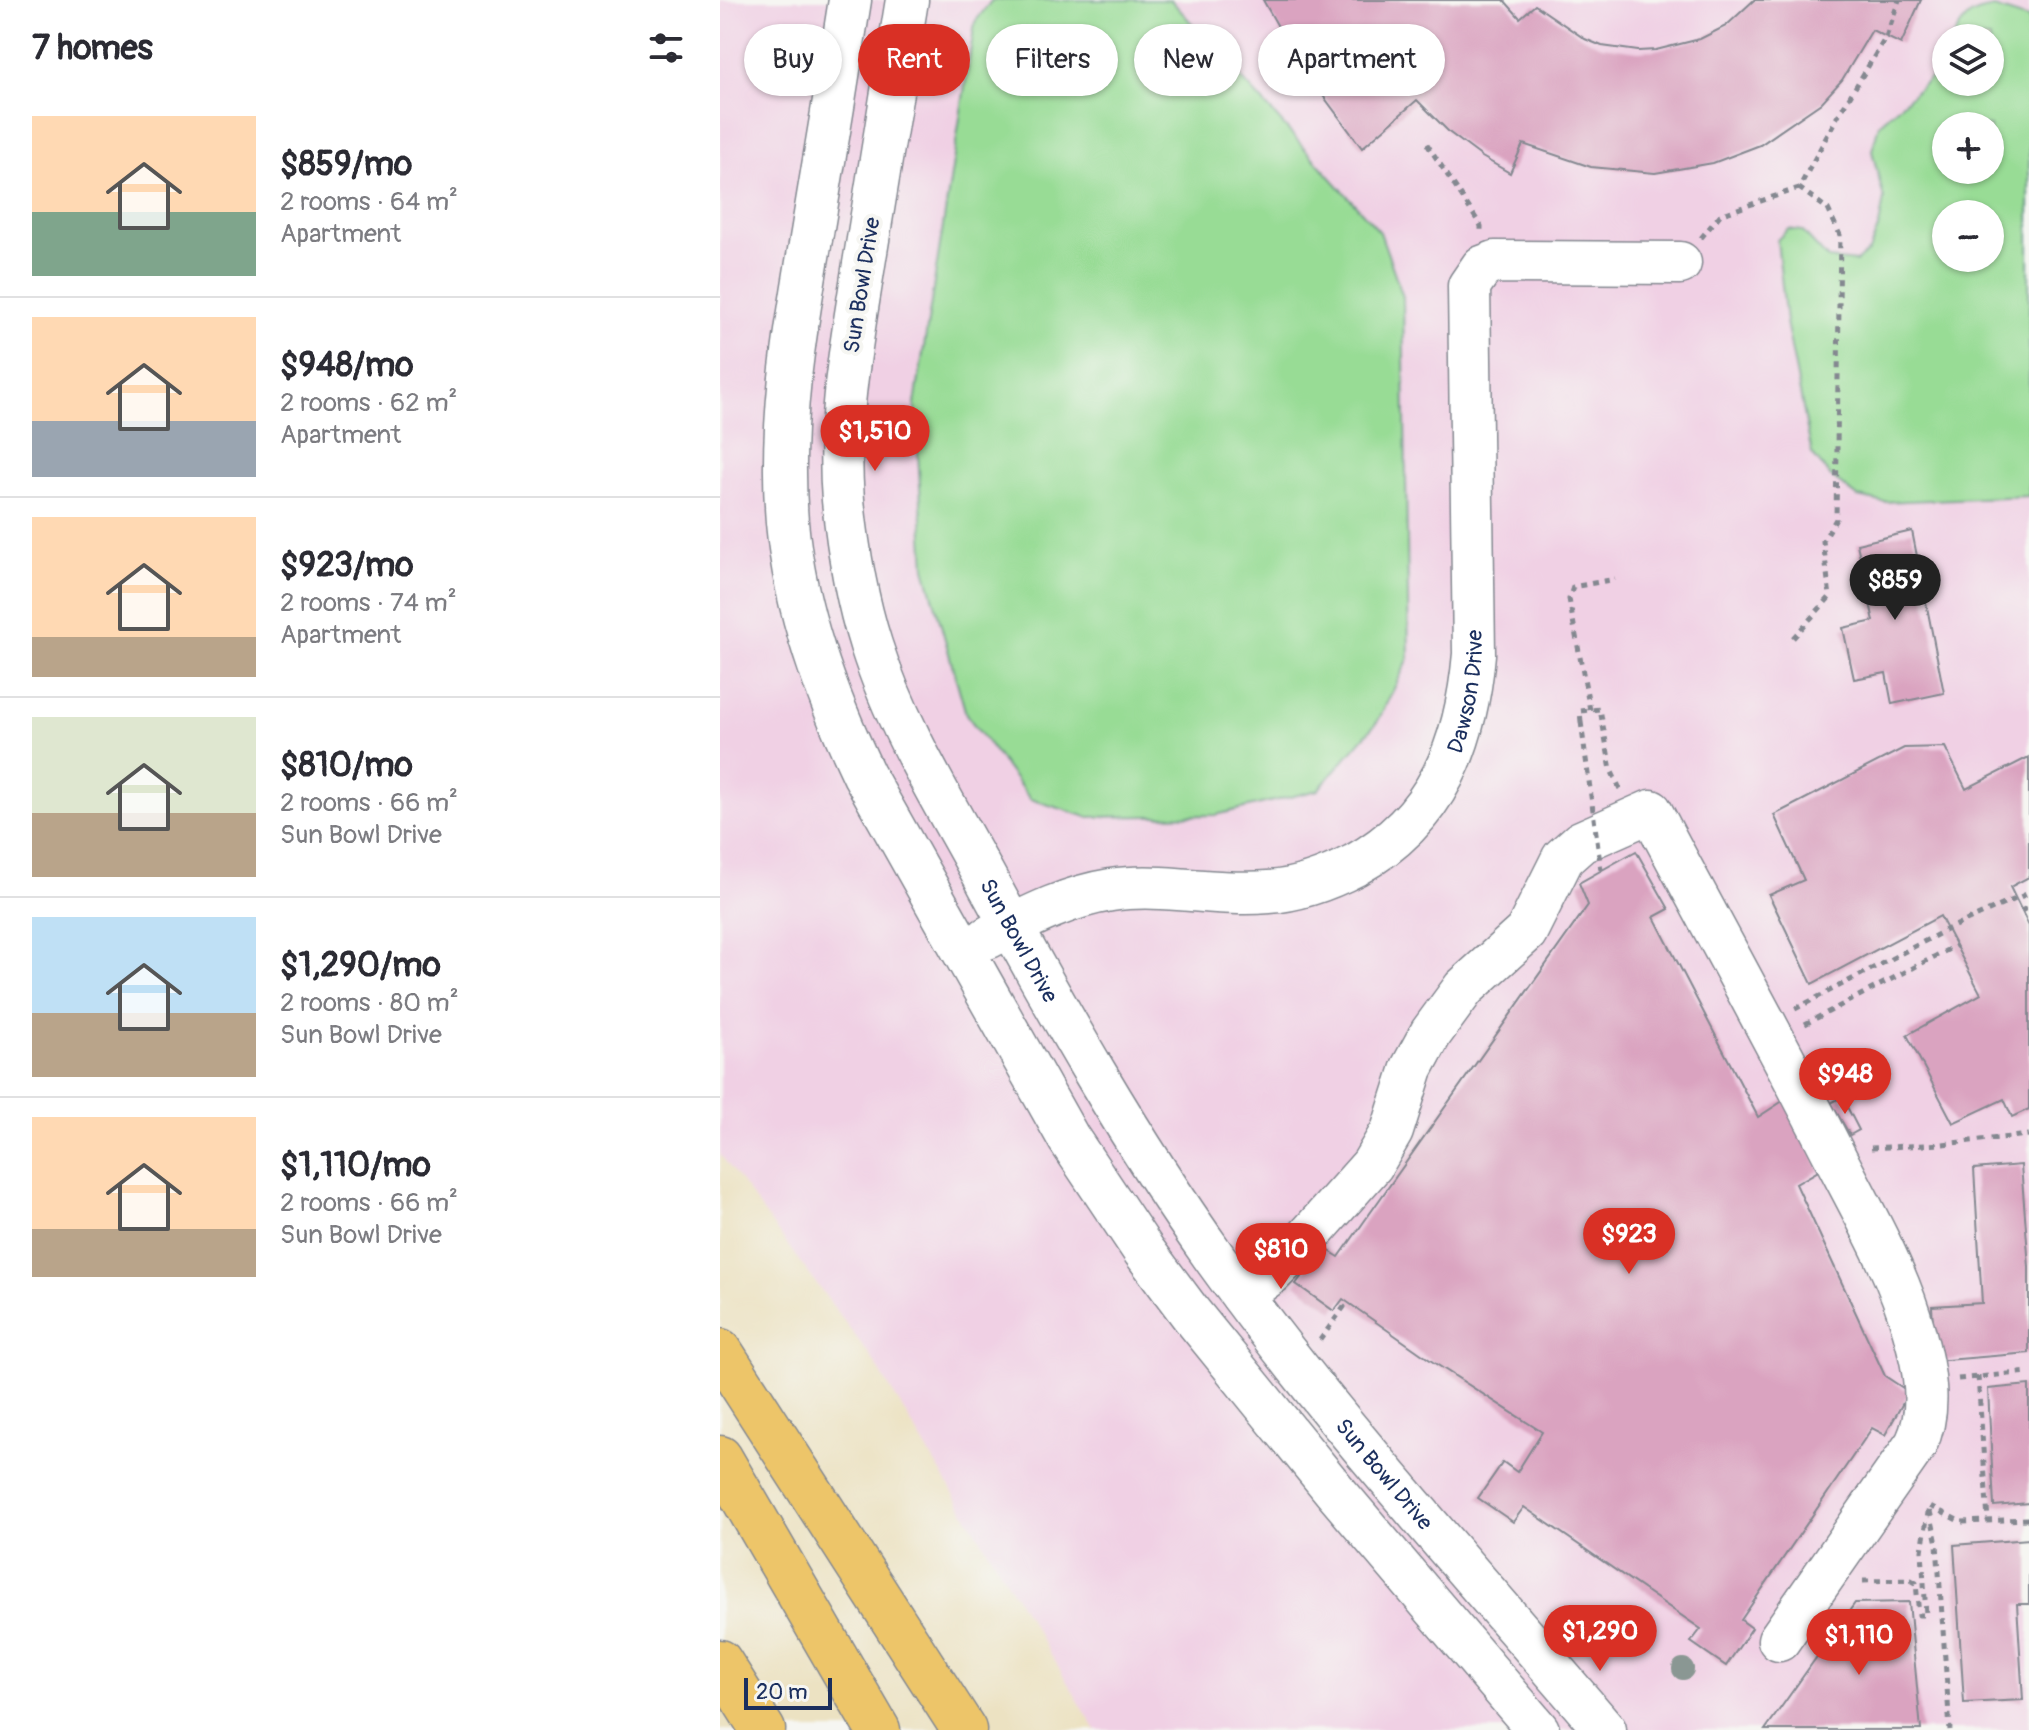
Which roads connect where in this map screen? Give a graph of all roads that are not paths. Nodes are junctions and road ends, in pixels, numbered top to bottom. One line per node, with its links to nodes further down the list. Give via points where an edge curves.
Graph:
1 (850, 0): 5 (street, via 790,364 784,423 787,524 808,632 843,731)
2 (907, 0): 4 (street, Sun Bowl Drive, via 845,391 842,453 848,544 871,646 889,694)
3 (1680, 263): 4 (street, Dawson Drive, via 1495,262 1482,267 1469,286 1474,654 1462,729 1435,792 1418,816 1369,857 1305,886 1235,893 1116,889 1070,900)
4 (1011, 926): 5 (street, Dawson Drive); 6 (street, Sun Bowl Drive, via 1119,1112)
5 (961, 951): 14 (street, via 1069,1139 1144,1251 1335,1491)
6 (1242, 1295): 9 (street, via 1272,1273 1372,1165 1392,1131 1412,1068 1431,1033 1464,988 1526,932 1563,858 1581,842 1651,811 1895,1276 1925,1383 1926,1417 1916,1444); 15 (street, Sun Bowl Drive, via 1367,1452)
7 (720, 1351): 13 (highway)
8 (720, 1458): 12 (highway)
9 (1779, 1640)
10 (720, 1662): 11 (highway)
11 (763, 1730)
12 (878, 1730)
13 (964, 1730)
14 (1538, 1730)
15 (1605, 1730)

